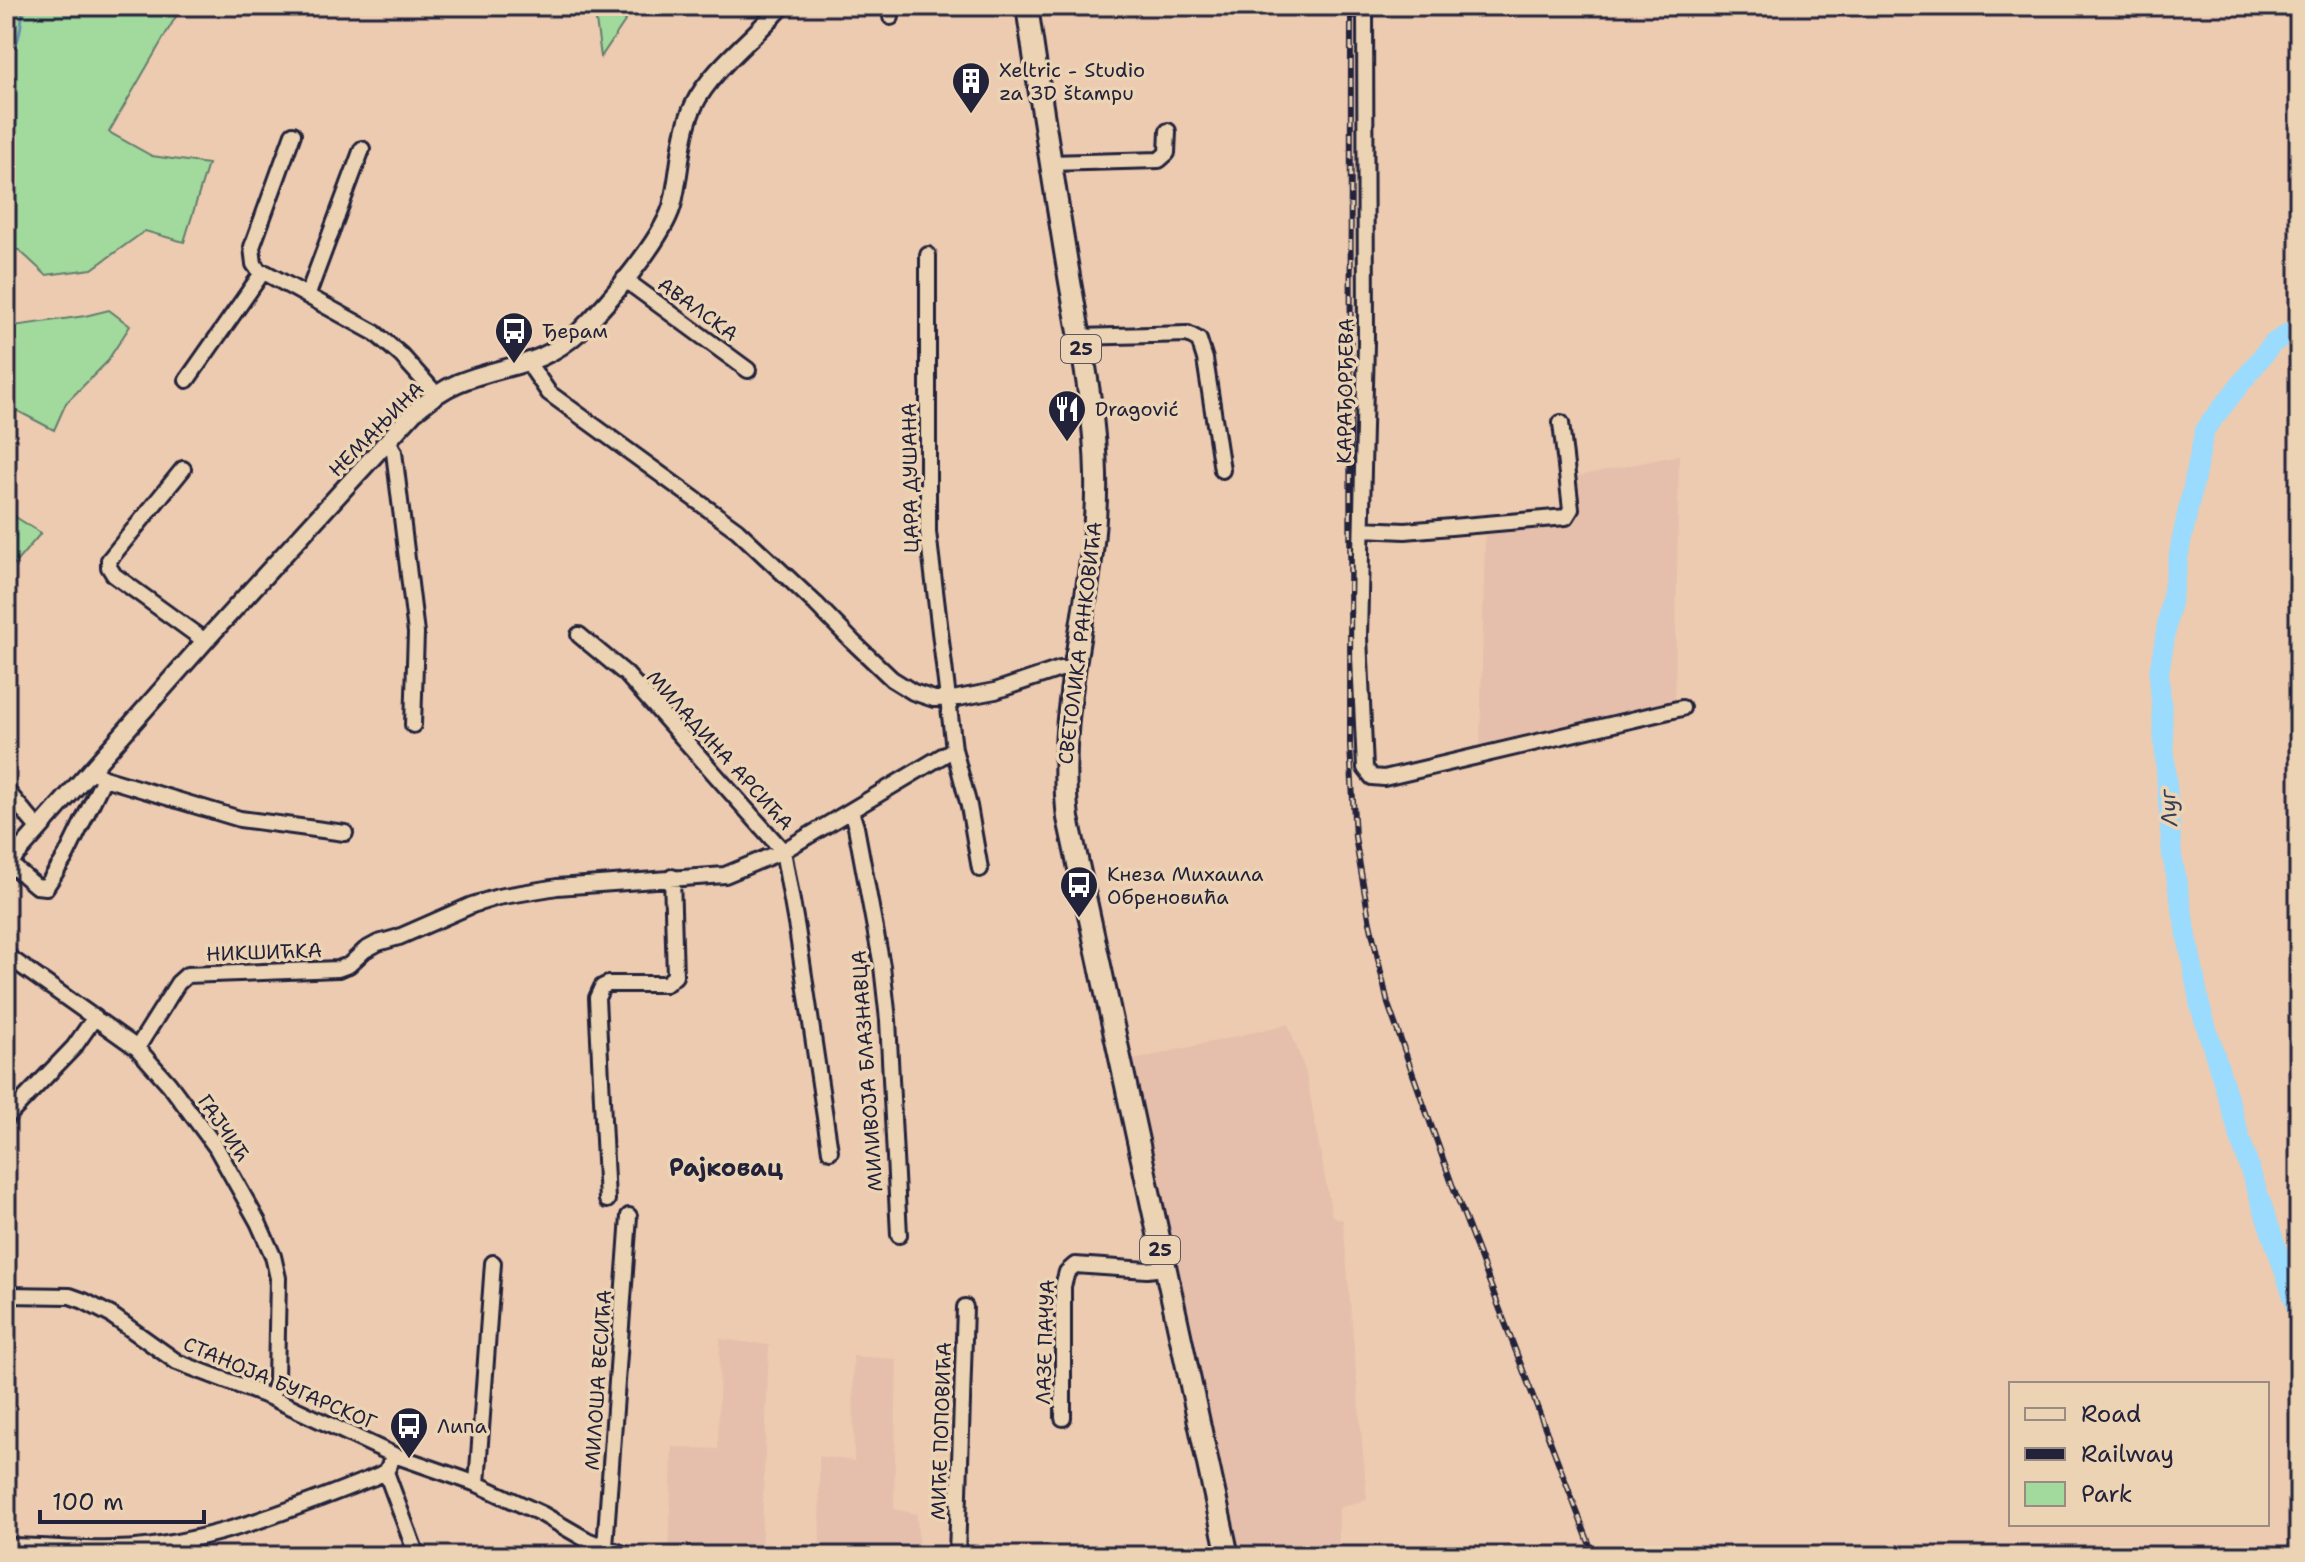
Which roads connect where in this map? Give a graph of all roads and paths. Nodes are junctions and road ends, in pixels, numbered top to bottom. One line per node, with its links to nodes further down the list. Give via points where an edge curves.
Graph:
1 (782, 6): 10 (street, НЕМАЊИНА, via 693,106 666,221)
2 (1027, 6): 7 (main road, СВЕТОЛИКА РАНКОВИЋА / 25)
3 (1365, 6): 21 (street, КАРАЂОРЂЕВА)
4 (1168, 131): 7 (street, via 1167,153 1159,160)
5 (293, 134): 9 (street, via 252,247)
6 (362, 149): 11 (street)
7 (1049, 163): 12 (main road, СВЕТОЛИКА РАНКОВИЋА / 25)
8 (928, 255): 25 (street, ЦАРА ДУШАНА, via 928,532)
9 (261, 274): 11 (street); 15 (street)
10 (624, 279): 13 (street, НЕМАЊИНА, via 566,343); 14 (street, АВАЛСКА)
11 (308, 294): 16 (street, via 385,340)
12 (1079, 337): 20 (street, via 1188,334 1199,340); 24 (main road, СВЕТОЛИКА РАНКОВИЋА / 25, via 1096,487)
13 (529, 364): 16 (street, НЕМАЊИНА, via 477,376); 25 (street, via 549,393 737,530 892,679 924,697)
14 (748, 370)
15 (187, 380)
16 (436, 394): 18 (street, НЕМАЊИНА)
17 (1561, 423): 21 (street, via 1571,509 1566,517 1405,531)
18 (388, 440): 23 (street, НЕМАЊИНА); 27 (street, via 394,452 416,633)
19 (183, 469): 23 (street, via 109,560 109,567)
20 (1222, 470)
21 (1363, 529): 26 (street, КАРАЂОРЂЕВА, via 1360,682 1365,768 1375,778)
22 (579, 635): 34 (street, МИЛАДИНА АРСИЋА, via 626,674)
23 (205, 641): 29 (street, НЕМАЊИНА)
24 (1074, 669): 25 (street); 47 (main road, СВЕТОЛИКА РАНКОВИЋА / 25, via 1064,747 1068,818)
25 (949, 699): 28 (street, ЦАРА ДУШАНА)
26 (1682, 708)
27 (413, 725)
28 (954, 749): 31 (street); 36 (street, ЦАРА ДУШАНА)
29 (97, 774): 32 (street, НЕМАЊИНА); 33 (street, via 240,819); 35 (street, via 66,856 46,887 36,886)
30 (6, 790): 32 (street)
31 (851, 811): 34 (street); 45 (street, МИЛИВОЈА БЛАЗНАВЦА, via 882,966)
32 (38, 828): 35 (street, НЕМАЊИНА)
33 (345, 833)
34 (783, 851): 37 (street, via 725,875); 42 (street, МИЛАДИНА АРСИЋА)
35 (7, 864)
36 (980, 869)
37 (672, 877): 40 (street, НИКШИЋКА, via 498,897 371,946 338,969 187,975); 43 (street, via 675,976 666,984 608,984 597,998)
38 (6, 955): 39 (street, ГАЈЧИЋ)
39 (95, 1017): 40 (street, ГАЈЧИЋ); 41 (street, via 74,1047)
40 (137, 1048): 50 (street, ГАЈЧИЋ, via 216,1147 273,1256 280,1294)
41 (6, 1118)
42 (830, 1151)
43 (607, 1200)
44 (629, 1216): 56 (street, МИЛОША ВЕСИЋА)
45 (899, 1235)
46 (493, 1263): 54 (street)
47 (1164, 1268): 51 (street, ЛАЗЕ ПАЧУА, via 1084,1264 1067,1272); 60 (main road, СВЕТОЛИКА РАНКОВИЋА / 25)
48 (6, 1295): 50 (street, СТАНОЈА БУГАРСКОГ, via 84,1301 177,1362)
49 (965, 1307): 59 (street, МИЋЕ ПОПОВИЋА)
50 (272, 1398): 52 (street, СТАНОЈА БУГАРСКОГ)
51 (1063, 1418)
52 (394, 1455): 53 (street); 54 (street, СТАНОЈА БУГАРСКОГ)
53 (386, 1472): 55 (street, via 246,1524 164,1544); 57 (street)
54 (477, 1484): 56 (street, СТАНОЈА БУГАРСКОГ)
55 (6, 1546)
56 (605, 1547): 58 (street, СТАНОЈА БУГАРСКОГ)
57 (417, 1556)
58 (629, 1556)
59 (957, 1556)
60 (1228, 1556)

